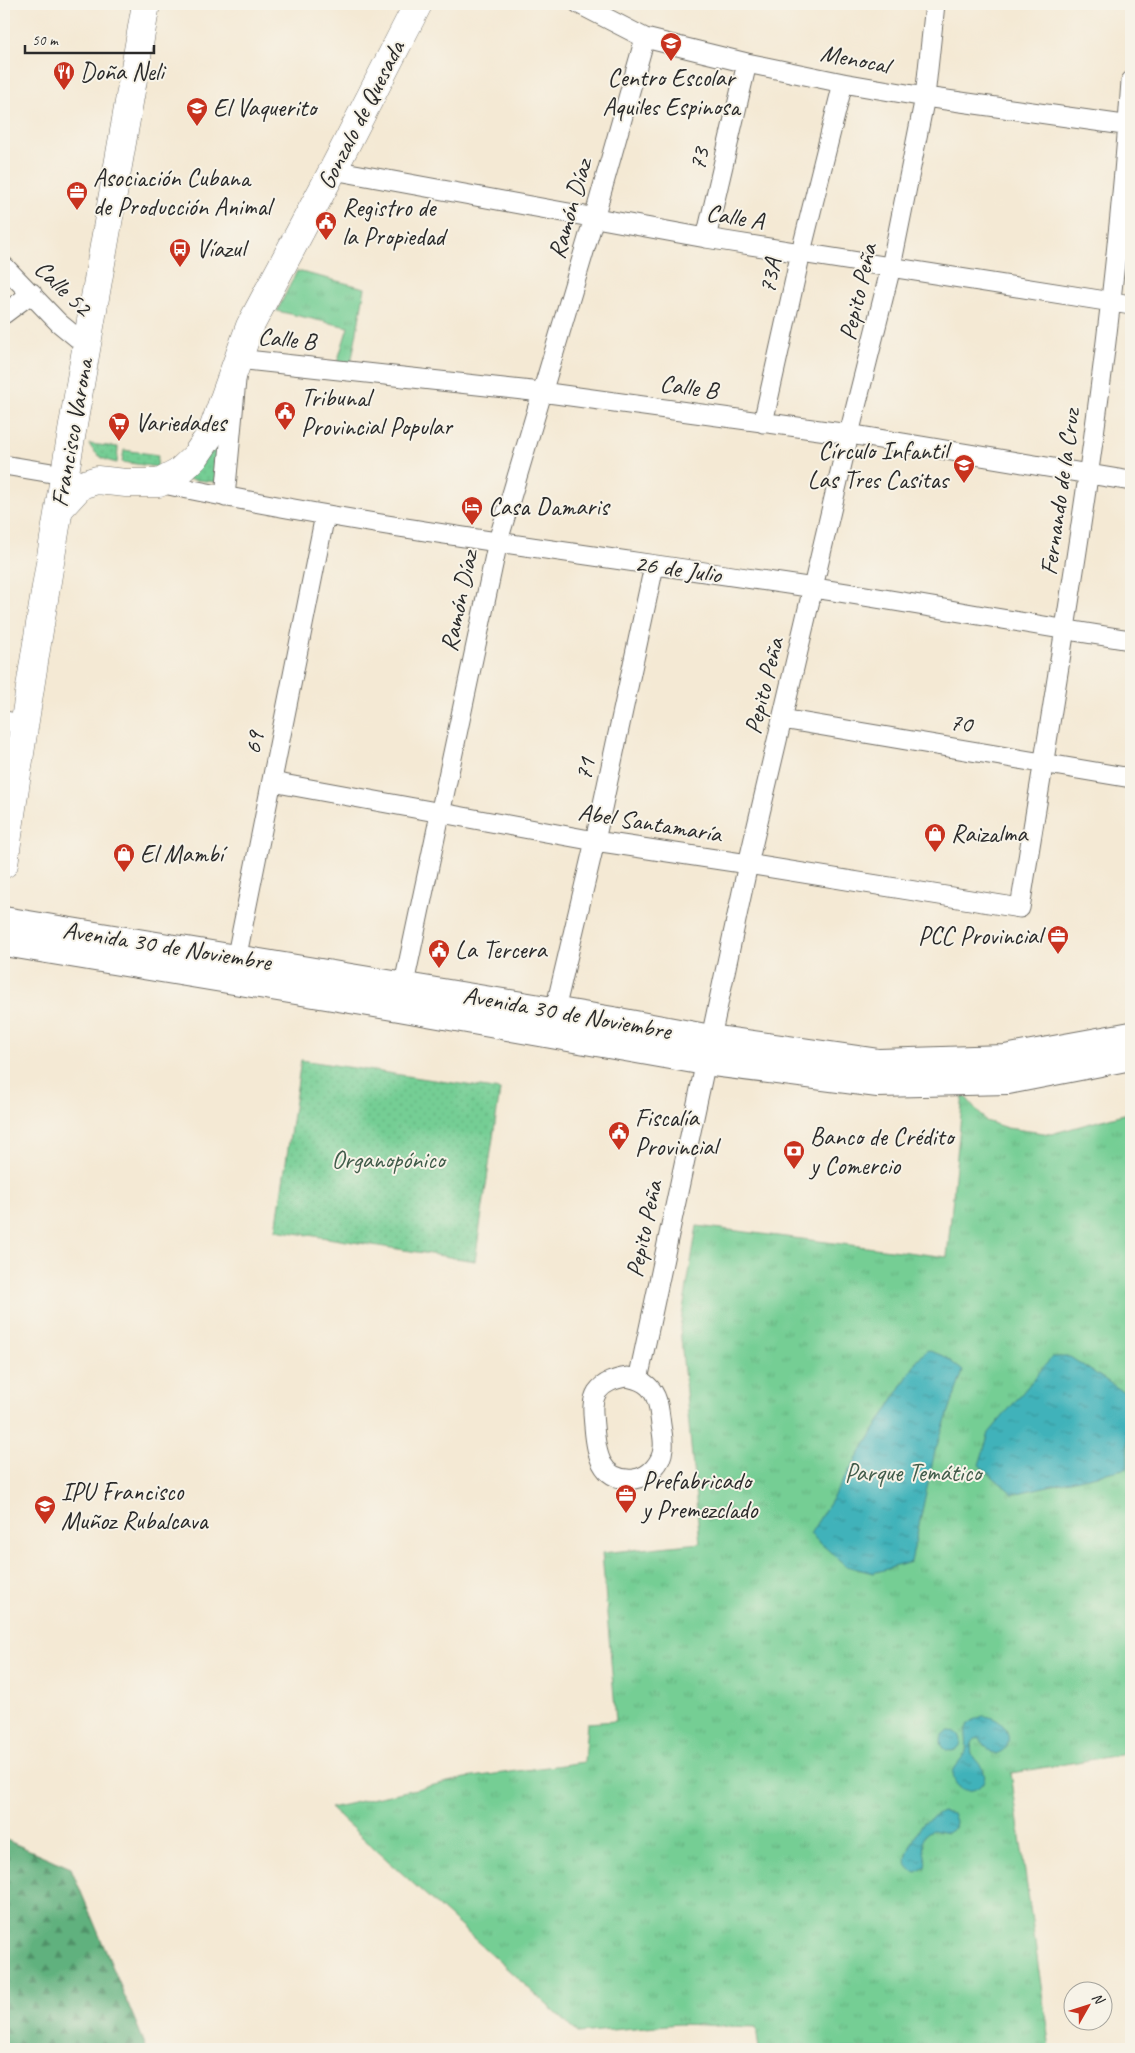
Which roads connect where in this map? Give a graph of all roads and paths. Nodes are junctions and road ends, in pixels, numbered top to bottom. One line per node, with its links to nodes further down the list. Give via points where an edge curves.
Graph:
1 (146, 4): 21 (main road, Francisco Varona)
2 (418, 4): 11 (main road, Gonzalo de Quesada)
3 (579, 4): 5 (street, Menocal)
4 (935, 4): 9 (street, Pepito Peña)
5 (645, 38): 6 (street, Menocal); 12 (street, Ramón Díaz)
6 (747, 63): 8 (street, Menocal); 13 (street, 73)
7 (1131, 81): 10 (street, Fernando de la Cruz)
8 (843, 83): 9 (street, Menocal); 14 (street, 73A)
9 (925, 97): 10 (street, Menocal); 16 (street, Pepito Peña)
10 (1130, 126): 18 (street, Fernando de la Cruz)
11 (333, 170): 12 (street, Calle A); 22 (main road, Gonzalo de Quesada, via 250,326)
12 (594, 218): 13 (street, Calle A); 23 (street, Ramón Díaz)
13 (706, 238): 14 (street, Calle A)
14 (801, 252): 16 (street, Calle A); 24 (street, 73A)
15 (4, 266): 17 (street, Calle 52)
16 (891, 267): 18 (street, Calle A); 25 (street, Pepito Peña)
17 (32, 293): 20 (street); 21 (street, Calle 52)
18 (1111, 302): 19 (street, Calle A); 28 (street, Fernando de la Cruz)
19 (1131, 305)
20 (4, 314)
21 (87, 346): 26 (main road, Francisco Varona)
22 (238, 359): 23 (street, Calle B); 32 (main road, Gonzalo de Quesada, via 212,432 195,457 178,473); 33 (street)
23 (541, 392): 24 (street, Calle B); 36 (street, Ramón Díaz)
24 (763, 423): 25 (street, Calle B)
25 (849, 434): 28 (street, Calle B); 38 (street, Pepito Peña)
26 (71, 439): 29 (main road, Francisco Varona); 30 (main road, via 80,461)
27 (4, 465): 29 (street)
28 (1089, 474): 31 (street, Calle B); 39 (street, Fernando de la Cruz)
29 (64, 475): 34 (main road, Francisco Varona)
30 (97, 480): 32 (main road); 34 (main road, via 81,485)
31 (1131, 481)
32 (159, 482): 33 (street, 26 de Julio)
33 (225, 497): 35 (street, 26 de Julio)
34 (60, 508): 42 (main road, Francisco Varona)
35 (325, 515): 36 (street, 26 de Julio); 45 (street, 69)
36 (498, 541): 37 (street, 26 de Julio); 46 (street, Ramón Díaz)
37 (654, 566): 38 (street, 26 de Julio); 47 (street, 71)
38 (814, 588): 39 (street, 26 de Julio); 41 (street, Pepito Peña)
39 (1065, 630): 40 (street, 26 de Julio); 43 (street, Fernando de la Cruz)
40 (1131, 640)
41 (782, 719): 43 (street, 70); 49 (street, Pepito Peña)
42 (14, 722): 48 (main road, Francisco Varona)
43 (1044, 762): 44 (street, 70); 50 (street, Fernando de la Cruz)
44 (1131, 778)
45 (272, 782): 46 (street, Abel Santamaría); 53 (street, 69)
46 (440, 812): 47 (street, Abel Santamaría); 54 (street, Ramón Díaz)
47 (595, 841): 49 (street, Abel Santamaría); 55 (street, 71)
48 (4, 864)
49 (748, 864): 50 (street, Abel Santamaría); 57 (street, Pepito Peña)
50 (1020, 908)
51 (4, 920): 53 (main road, Avenida 30 de Noviembre)
52 (4, 943): 53 (main road, Avenida 30 de Noviembre)
53 (234, 969): 54 (main road, Avenida 30 de Noviembre)
54 (402, 996): 55 (main road, Avenida 30 de Noviembre); 57 (main road, Avenida 30 de Noviembre)
55 (555, 1010): 57 (main road, Avenida 30 de Noviembre)
56 (1131, 1035): 57 (main road, Avenida 30 de Noviembre, via 1005,1058 879,1062)
57 (708, 1050): 58 (main road, Avenida 30 de Noviembre, via 878,1084 1008,1081); 59 (street, Pepito Peña)
58 (1131, 1057)
59 (638, 1380): 59 (street, via 651,1389 659,1404 664,1448 661,1459 650,1472 625,1479 614,1475 598,1458 593,1402 606,1383 616,1379)

